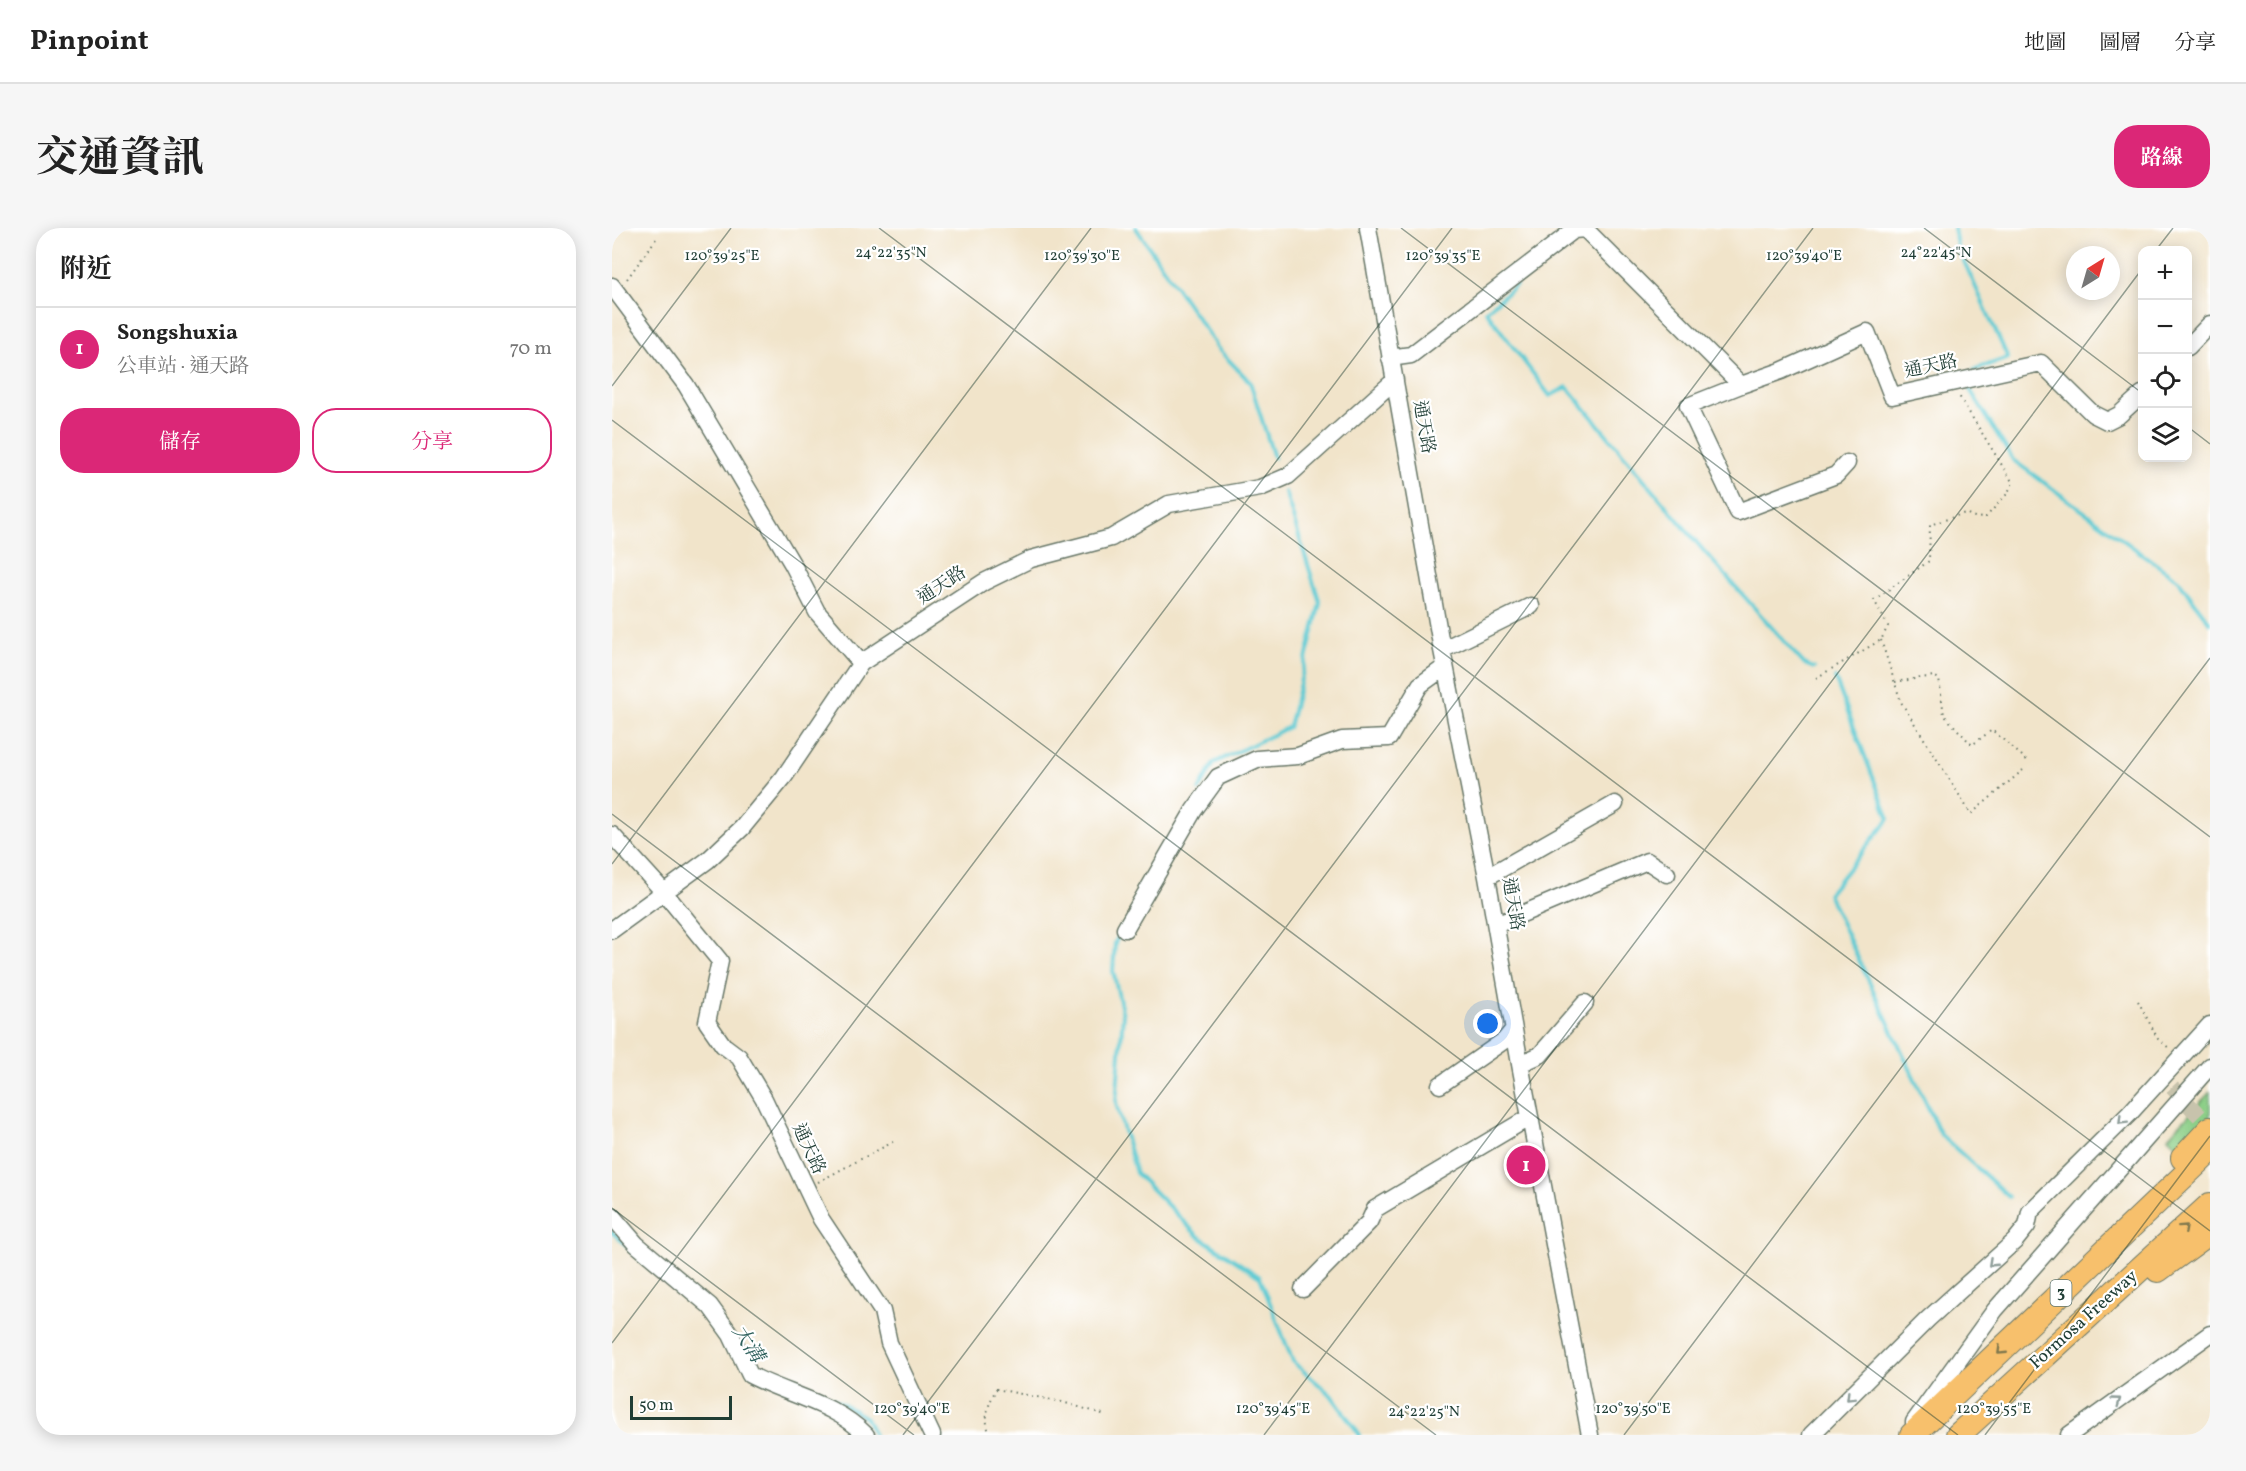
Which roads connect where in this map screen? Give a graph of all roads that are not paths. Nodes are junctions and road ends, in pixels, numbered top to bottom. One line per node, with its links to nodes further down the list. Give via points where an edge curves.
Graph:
1 (1368, 228): 5 (street, 通天路)
2 (615, 288): 12 (street, via 686,385 793,564 817,612)
3 (2210, 324): 4 (street)
4 (2192, 342)
5 (1390, 358): 6 (street, 通天路); 7 (street, via 1411,355 1574,230 1585,229)
6 (1395, 380): 11 (street, 通天路); 12 (street, 通天路, via 1288,476 1260,488 1169,504 1111,538 1031,559 984,582)
7 (1741, 385): 8 (street, 通天路, via 1867,332 1892,396 2041,363 2093,414 2107,421); 9 (street, via 1688,406 1738,512 1836,475)
8 (2138, 398)
9 (1847, 463)
10 (1531, 606): 11 (street)
11 (1442, 650): 13 (street, 通天路)
12 (861, 663): 18 (street, 通天路, via 784,777 742,828 708,860)
13 (1445, 667): 17 (street, 通天路); 20 (street, via 1420,685 1389,738 1342,740 1298,756 1257,759 1218,777 1194,810)
14 (1615, 804): 17 (street)
15 (612, 835): 18 (street)
16 (1667, 873): 19 (street, via 1647,861)
17 (1487, 877): 19 (street, 通天路)
18 (663, 891): 21 (street, 通天路); 39 (street, 通天路, via 720,962 707,1022 723,1045 739,1057 764,1099 821,1218 882,1311 889,1342)
19 (1496, 925): 24 (street, 通天路)
20 (1125, 929)
21 (612, 930)
22 (1585, 1003): 25 (street, via 1540,1055)
23 (2210, 1025): 41 (street, one-way to 41, via 2180,1059 2167,1082 2030,1212 2027,1226 2015,1240 1928,1319)
24 (1513, 1030): 25 (street, 通天路); 27 (street, via 1505,1040)
25 (1520, 1064): 28 (street, 通天路)
26 (2210, 1065): 42 (street, via 1995,1310)
27 (1440, 1085)
28 (1530, 1118): 34 (street, via 1375,1209 1369,1222); 40 (street, 通天路)
29 (2210, 1130): 35 (highway)
30 (2210, 1151): 35 (highway, Formosa Freeway / 3)
31 (2210, 1205): 37 (highway, Formosa Freeway / 3, one-way to 31)
32 (612, 1216): 38 (street, via 636,1244 710,1306 731,1335 750,1375 808,1398)
33 (2210, 1232): 37 (highway)
34 (1303, 1289)
35 (2035, 1319): 43 (highway, Formosa Freeway / 3, one-way to 43)
36 (2210, 1334): 45 (street, one-way to 36)
37 (2063, 1339): 44 (highway, Formosa Freeway / 3)
38 (866, 1435)
39 (932, 1435)
40 (1590, 1435)
41 (1811, 1435)
42 (1904, 1435)
43 (1912, 1435)
44 (1958, 1435)
45 (2069, 1435)

